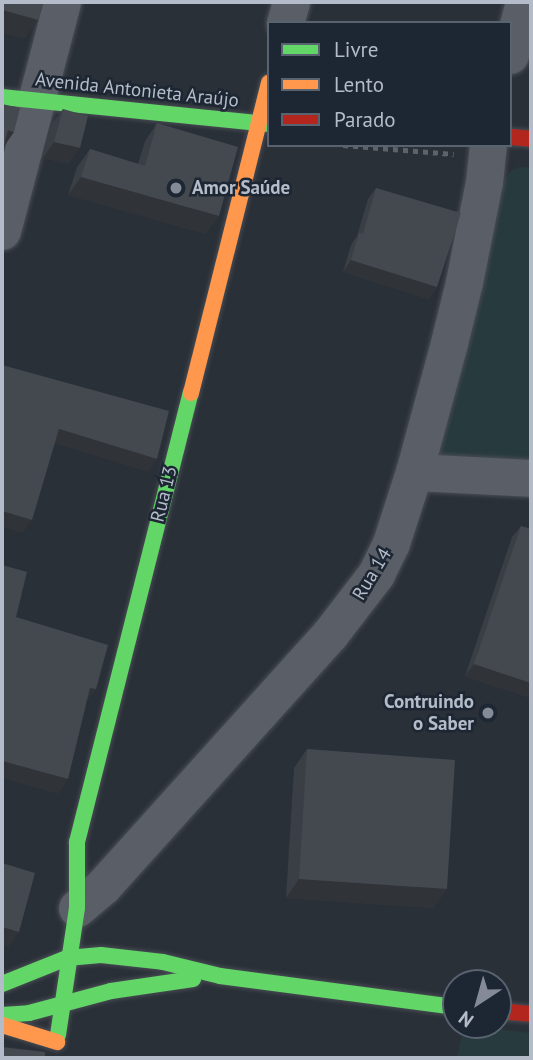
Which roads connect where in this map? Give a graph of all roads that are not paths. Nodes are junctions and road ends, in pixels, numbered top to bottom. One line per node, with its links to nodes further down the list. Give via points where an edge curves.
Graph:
1 (62, 2): 7 (street)
2 (291, 2): 4 (street)
3 (524, 2): 5 (street)
4 (286, 21)
5 (512, 47)
6 (267, 97): 8 (street, Rua 13)
7 (19, 99): 8 (street, Avenida Antonieta Araújo); 12 (street)
8 (263, 124): 15 (street, Rua 13, via 77,842)
9 (531, 139): 10 (street)
10 (512, 143)
11 (495, 147): 13 (street, Rua 14)
12 (2, 231)
13 (414, 472): 14 (street); 15 (street, Rua 14, via 391,543 358,600 103,886)
14 (531, 478)
15 (77, 908): 16 (street, Rua 13)
16 (67, 958): 17 (street, via 134,957); 18 (street); 19 (street, Rua 13)
17 (220, 976): 19 (street, via 162,982); 20 (street)
18 (2, 984)
19 (61, 1005): 23 (street); 25 (street, Rua 13)
20 (442, 1006)
21 (512, 1012): 22 (street)
22 (531, 1014)
23 (2, 1015)
24 (2, 1025): 25 (street)
25 (56, 1050)

